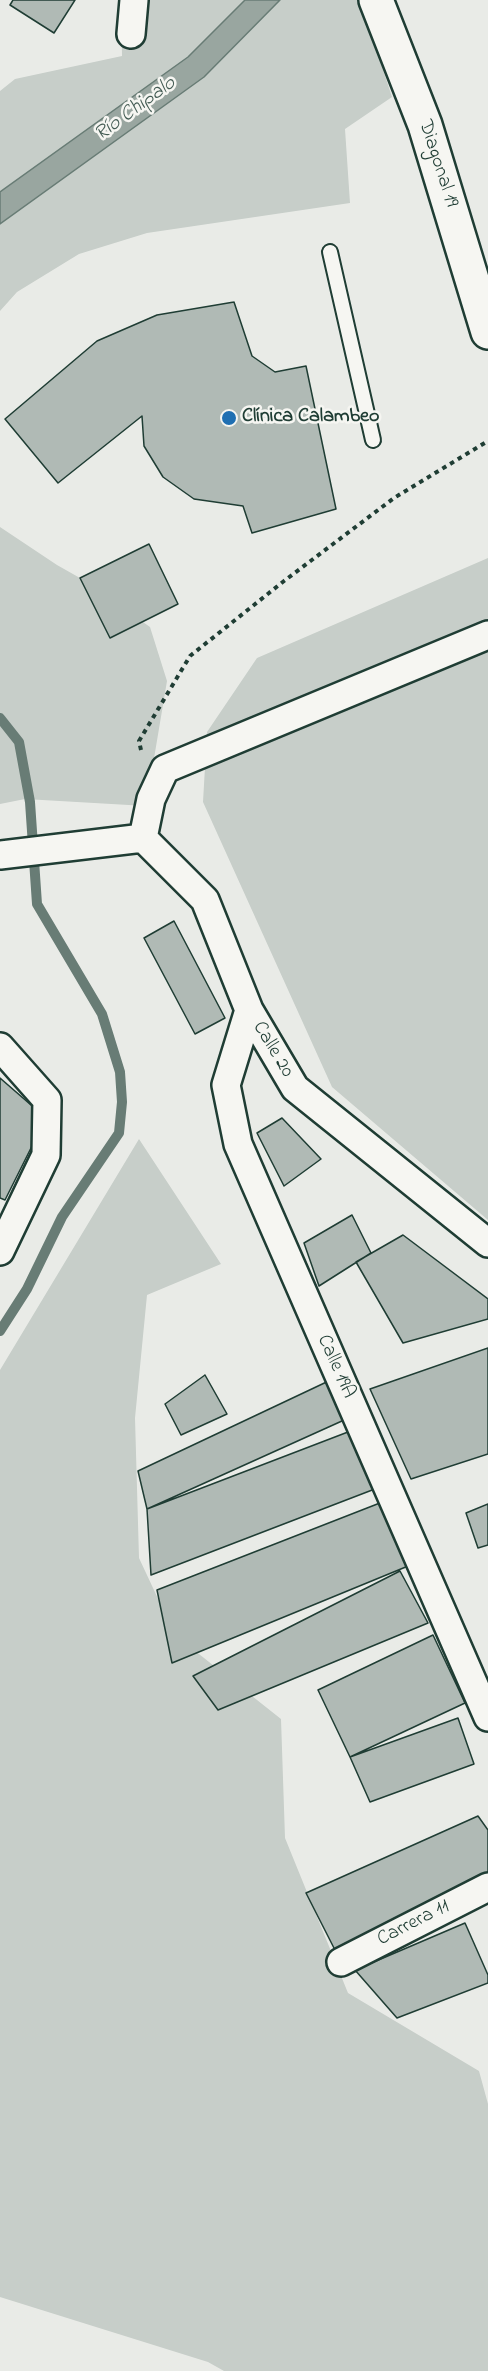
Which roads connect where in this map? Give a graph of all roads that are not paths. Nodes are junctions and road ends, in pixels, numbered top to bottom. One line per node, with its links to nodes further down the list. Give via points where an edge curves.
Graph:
1 (134, 0): 3 (street)
2 (376, 0): 5 (street, Diagonal 19, via 425,125)
3 (131, 34)
4 (330, 252): 6 (lane)
5 (488, 332)
6 (373, 440)
7 (488, 635): 8 (street, via 165,769 151,800)
8 (143, 838): 9 (street); 10 (street, Calle 20, via 205,900)
9 (0, 855)
10 (249, 1010): 12 (street, Calle 20, via 295,1088); 14 (street, Calle 19A, via 226,1085 238,1144)
11 (0, 1047): 13 (street, via 47,1101 46,1155)
12 (488, 1242)
13 (0, 1251)
14 (488, 1717)
15 (488, 1887): 16 (street, Carrera 11)
16 (341, 1962)

